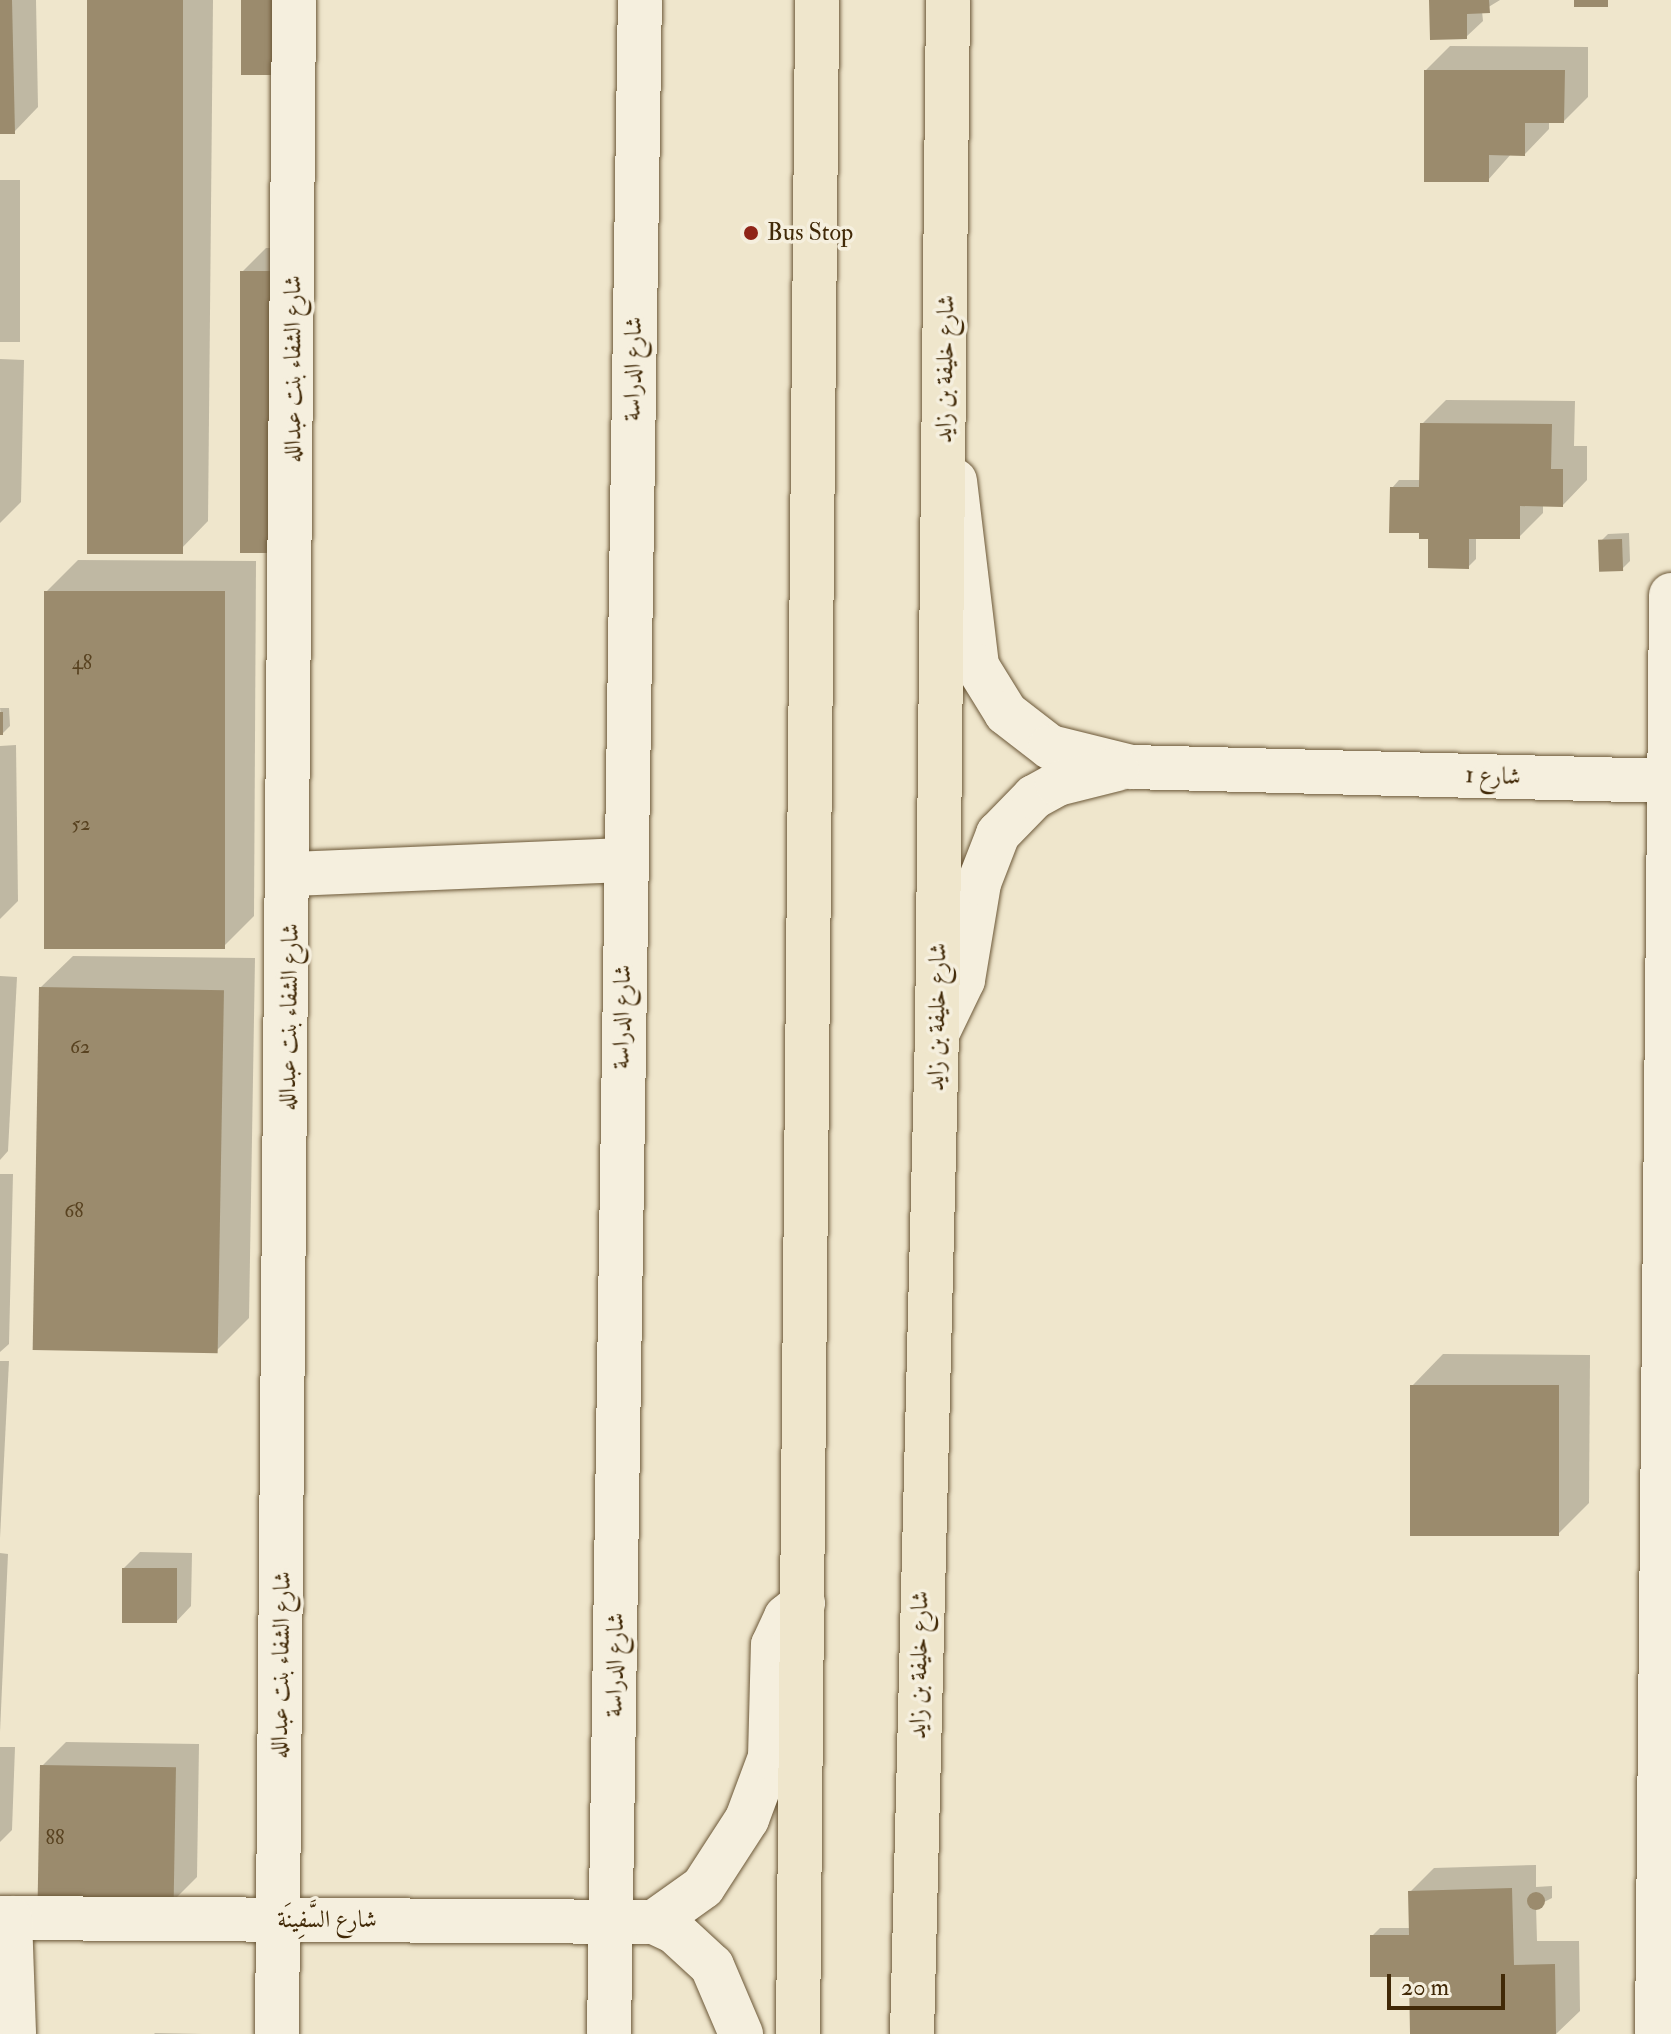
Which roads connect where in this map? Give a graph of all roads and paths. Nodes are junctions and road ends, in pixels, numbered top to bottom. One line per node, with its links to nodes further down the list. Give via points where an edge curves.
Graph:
1 (294, 0): 10 (street, شارع الشفاء بنت عبدالله)
2 (640, 0): 9 (street, شارع الدراسة)
3 (817, 0): 13 (highway)
4 (948, 0): 5 (highway, شارع خليفة بن زايد)
5 (944, 444): 7 (street, شارع 1, via 963,519 977,666 989,691 1026,733 1050,747); 11 (highway, شارع خليفة بن زايد)
6 (1671, 595): 8 (street)
7 (1131, 767): 8 (street, شارع 1); 11 (street, شارع 1, via 1057,784 1034,797 998,834 979,883 963,980)
8 (1670, 781): 12 (street)
9 (626, 860): 10 (street); 16 (street, شارع الدراسة)
10 (291, 874): 15 (street, شارع الشفاء بنت عبدالله)
11 (937, 1034): 22 (highway, شارع خليفة بن زايد)
12 (1667, 1314): 23 (street)
13 (803, 1603): 16 (street, via 786,1617 773,1645 770,1757 752,1807 703,1887); 21 (highway)
14 (5, 1918): 15 (street, شارع السَّفِينَة); 17 (street)
15 (278, 1920): 16 (street, شارع السَّفِينَة); 18 (street, شارع الشفاء بنت عبدالله)
16 (633, 1922): 19 (street, شارع الدراسة); 20 (street, via 675,1932 712,1966)
17 (14, 2034)
18 (277, 2034)
19 (609, 2034)
20 (741, 2034)
21 (798, 2034)
22 (912, 2034)
23 (1657, 2034)

